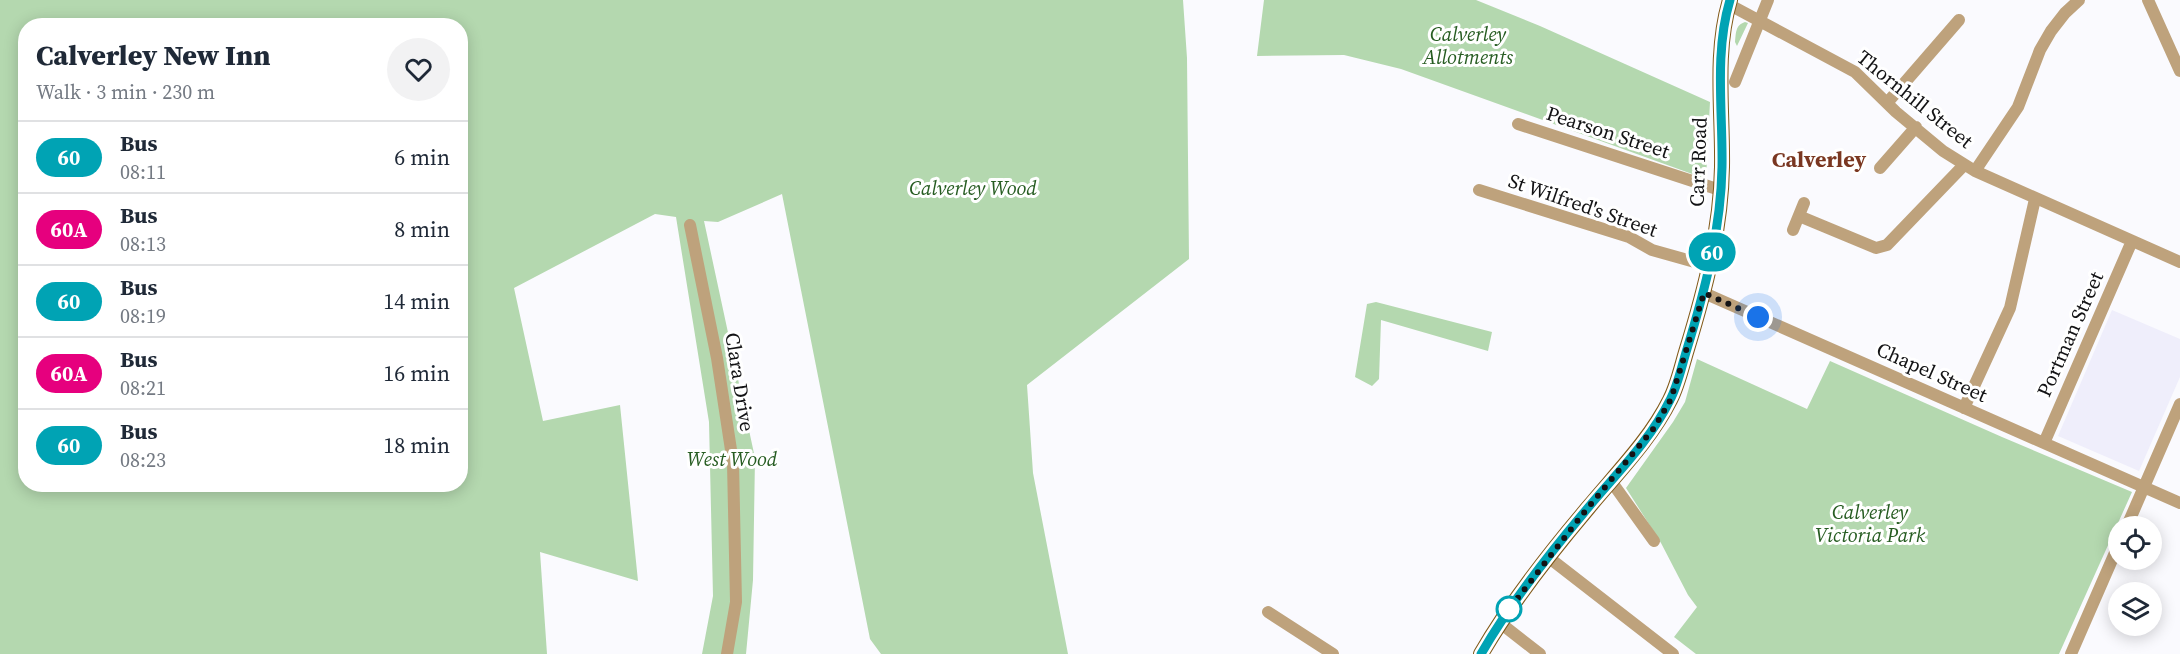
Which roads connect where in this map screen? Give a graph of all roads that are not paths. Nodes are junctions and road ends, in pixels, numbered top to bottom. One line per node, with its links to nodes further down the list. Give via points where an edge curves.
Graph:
1 (1768, 0): 5 (street)
2 (2079, 0): 13 (street, via 2050,31 2014,115)
3 (2148, 0): 7 (street)
4 (1729, 2): 5 (street, Thornhill Street); 14 (main road, Carr Road, via 1722,39)
5 (1759, 19): 8 (street); 9 (street, Thornhill Street, via 1855,72)
6 (1959, 20): 9 (street)
7 (2180, 71)
8 (1736, 82)
9 (1887, 103): 11 (street, Thornhill Street)
10 (1518, 124): 14 (street, Pearson Street)
11 (1916, 127): 12 (street); 13 (street, Thornhill Street)
12 (1880, 168)
13 (1970, 168): 16 (street, Thornhill Street); 18 (street, via 1887,245 1876,248)
14 (1720, 189): 23 (main road, Carr Road)
15 (1479, 190): 23 (street, St Wilfred's Street)
16 (2034, 199): 21 (street, Thornhill Street); 26 (street, via 2010,308)
17 (1804, 203): 18 (street)
18 (1799, 216): 20 (street)
19 (690, 225): 37 (street, Clara Drive, via 733,463 736,602)
20 (1793, 230)
21 (2132, 241): 22 (street, Thornhill Street); 27 (street, Portman Street)
22 (2180, 262)
23 (1709, 266): 24 (main road, Carr Road)
24 (1704, 293): 26 (street, Chapel Street); 28 (main road, Carr Road, via 1671,399 1654,428)
25 (2180, 404): 29 (street)
26 (1964, 408): 27 (street, Chapel Street)
27 (2044, 443): 29 (street, Chapel Street)
28 (1611, 481): 32 (street); 33 (main road, Carr Road)
29 (2144, 487): 30 (street, Chapel Street); 31 (street)
30 (2180, 503)
31 (2131, 516)
32 (1654, 541)
33 (1548, 557): 36 (main road, Carr Road); 41 (street)
34 (2108, 569): 42 (street)
35 (1268, 612): 38 (street)
36 (1499, 622): 39 (main road, Carr Road); 40 (street)
37 (727, 654)
38 (1333, 654)
39 (1481, 654)
40 (1540, 654)
41 (1673, 654)
42 (2071, 654)

